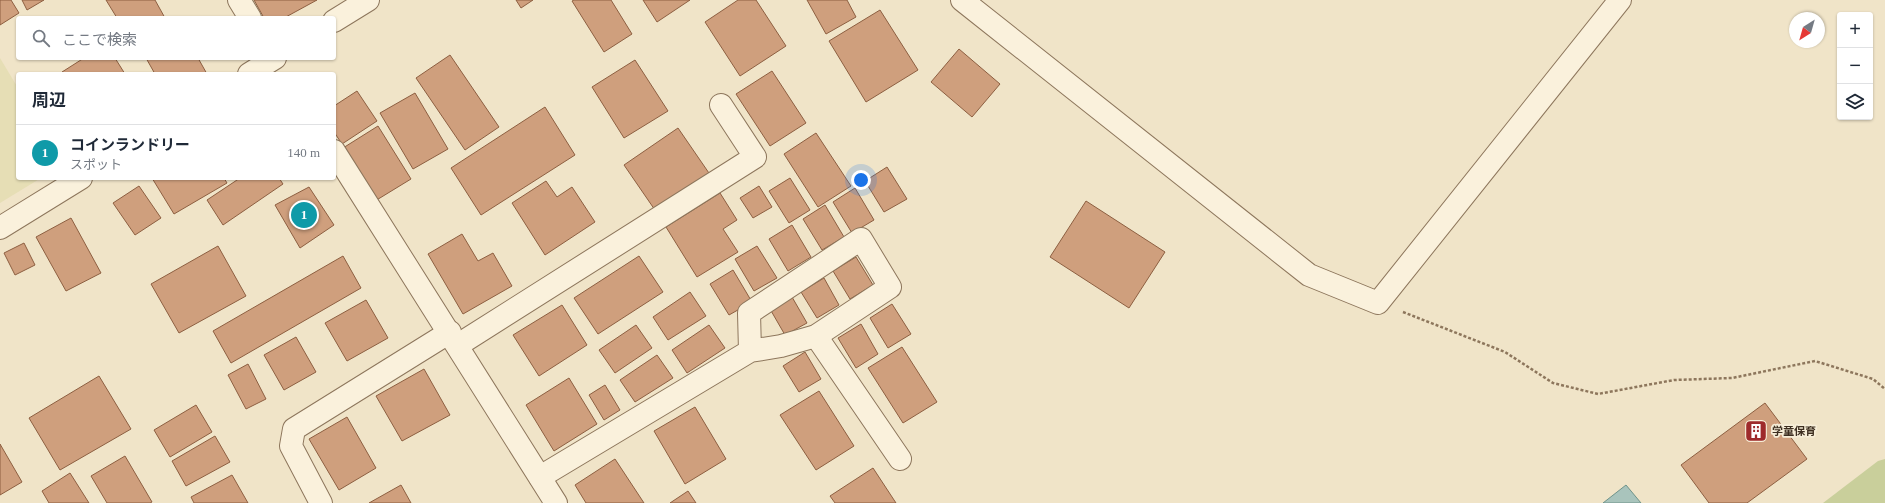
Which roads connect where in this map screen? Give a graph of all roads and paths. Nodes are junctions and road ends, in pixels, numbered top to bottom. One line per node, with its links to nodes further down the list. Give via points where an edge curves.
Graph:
1 (239, 0): 5 (street)
2 (368, 0): 6 (street)
3 (962, 0): 15 (street, via 1309,275)
4 (1620, 0): 15 (street)
5 (249, 16)
6 (336, 20)
7 (272, 60): 9 (street)
8 (276, 60): 10 (street)
9 (252, 72)
10 (284, 72)
11 (721, 105): 17 (street, via 754,157)
12 (336, 154): 17 (street)
13 (78, 180): 14 (street)
14 (0, 228)
15 (1378, 303): 19 (path, via 1505,352 1553,383 1598,394 1674,380 1732,378 1815,361 1873,380)
16 (816, 336): 18 (street, via 781,346); 18 (street, via 890,287 861,239 748,312); 20 (street)
17 (454, 339): 21 (street); 22 (street, via 294,429 291,446)
18 (750, 350): 21 (street)
19 (1885, 389)
20 (900, 459)
21 (540, 477): 23 (street)
22 (321, 503)
23 (556, 503)

